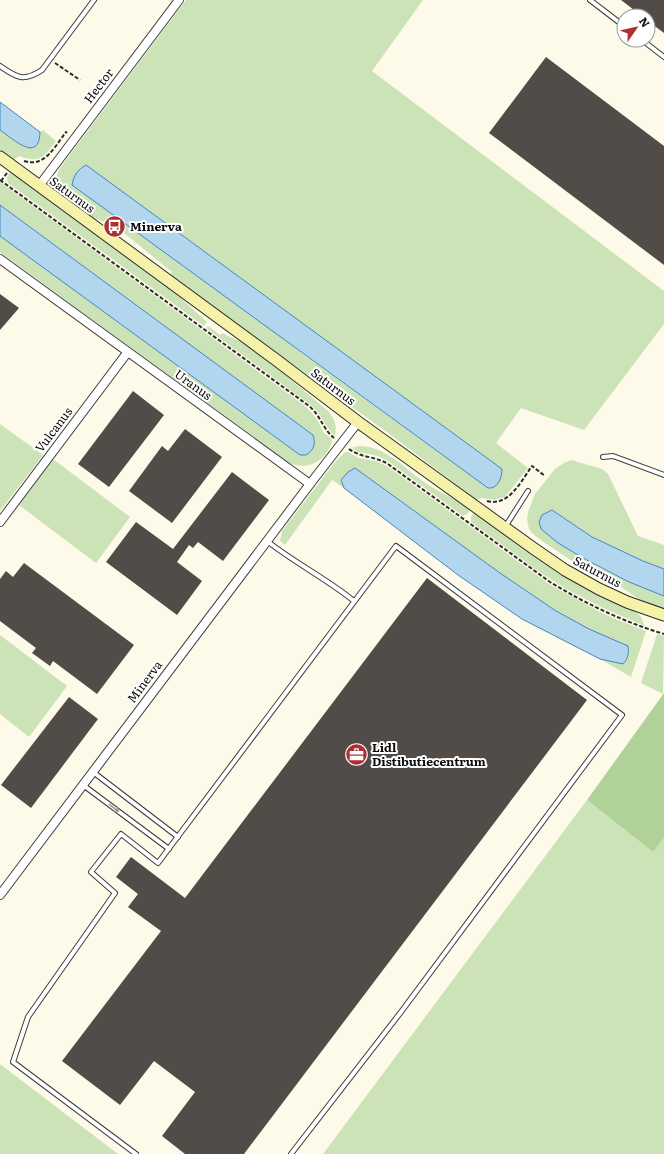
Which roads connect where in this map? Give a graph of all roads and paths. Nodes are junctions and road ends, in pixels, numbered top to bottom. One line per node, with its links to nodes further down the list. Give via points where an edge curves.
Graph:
1 (94, 0): 7 (lane)
2 (179, 0): 10 (street, Hector)
3 (590, 0): 4 (lane)
4 (616, 20)
5 (652, 48): 6 (lane)
6 (664, 57)
7 (50, 59): 8 (lane, via 42,70 22,78); 9 (path)
8 (0, 66)
9 (80, 80)
10 (75, 139): 12 (path, via 66,132 42,160 32,163); 15 (street, Hector)
11 (0, 158): 15 (main road, Saturnus)
12 (21, 160)
13 (8, 171): 14 (path)
14 (1, 180): 19 (path, via 309,406)
15 (39, 186): 18 (main road, Saturnus)
16 (0, 259): 17 (street, Uranus)
17 (127, 353): 24 (street, Uranus); 27 (street, Vulcanus)
18 (358, 422): 24 (street); 28 (main road, Saturnus)
19 (334, 438)
20 (350, 449): 32 (path, via 358,455 376,458 388,464 550,582 632,623)
21 (603, 457): 22 (lane, via 613,456)
22 (664, 475)
23 (545, 476): 26 (path, via 532,466 505,499 496,503)
24 (310, 484): 29 (street, Minerva)
25 (528, 491): 28 (lane)
26 (483, 500)
27 (0, 522)
28 (504, 527): 31 (main road, Saturnus, via 560,566 599,589)
29 (267, 541): 30 (lane); 33 (street, Minerva)
30 (354, 601): 35 (lane); 39 (lane, via 396,546 622,715 401,1012)
31 (664, 615)
32 (664, 634)
33 (93, 772): 34 (street, Minerva); 35 (lane)
34 (82, 785): 36 (lane, one-way to 36); 37 (street, Minerva)
35 (178, 837): 36 (lane)
36 (169, 849): 38 (lane, via 158,863 121,834 91,872 115,893 28,1017 13,1062)
37 (0, 895)
38 (136, 1154)
39 (291, 1154)

